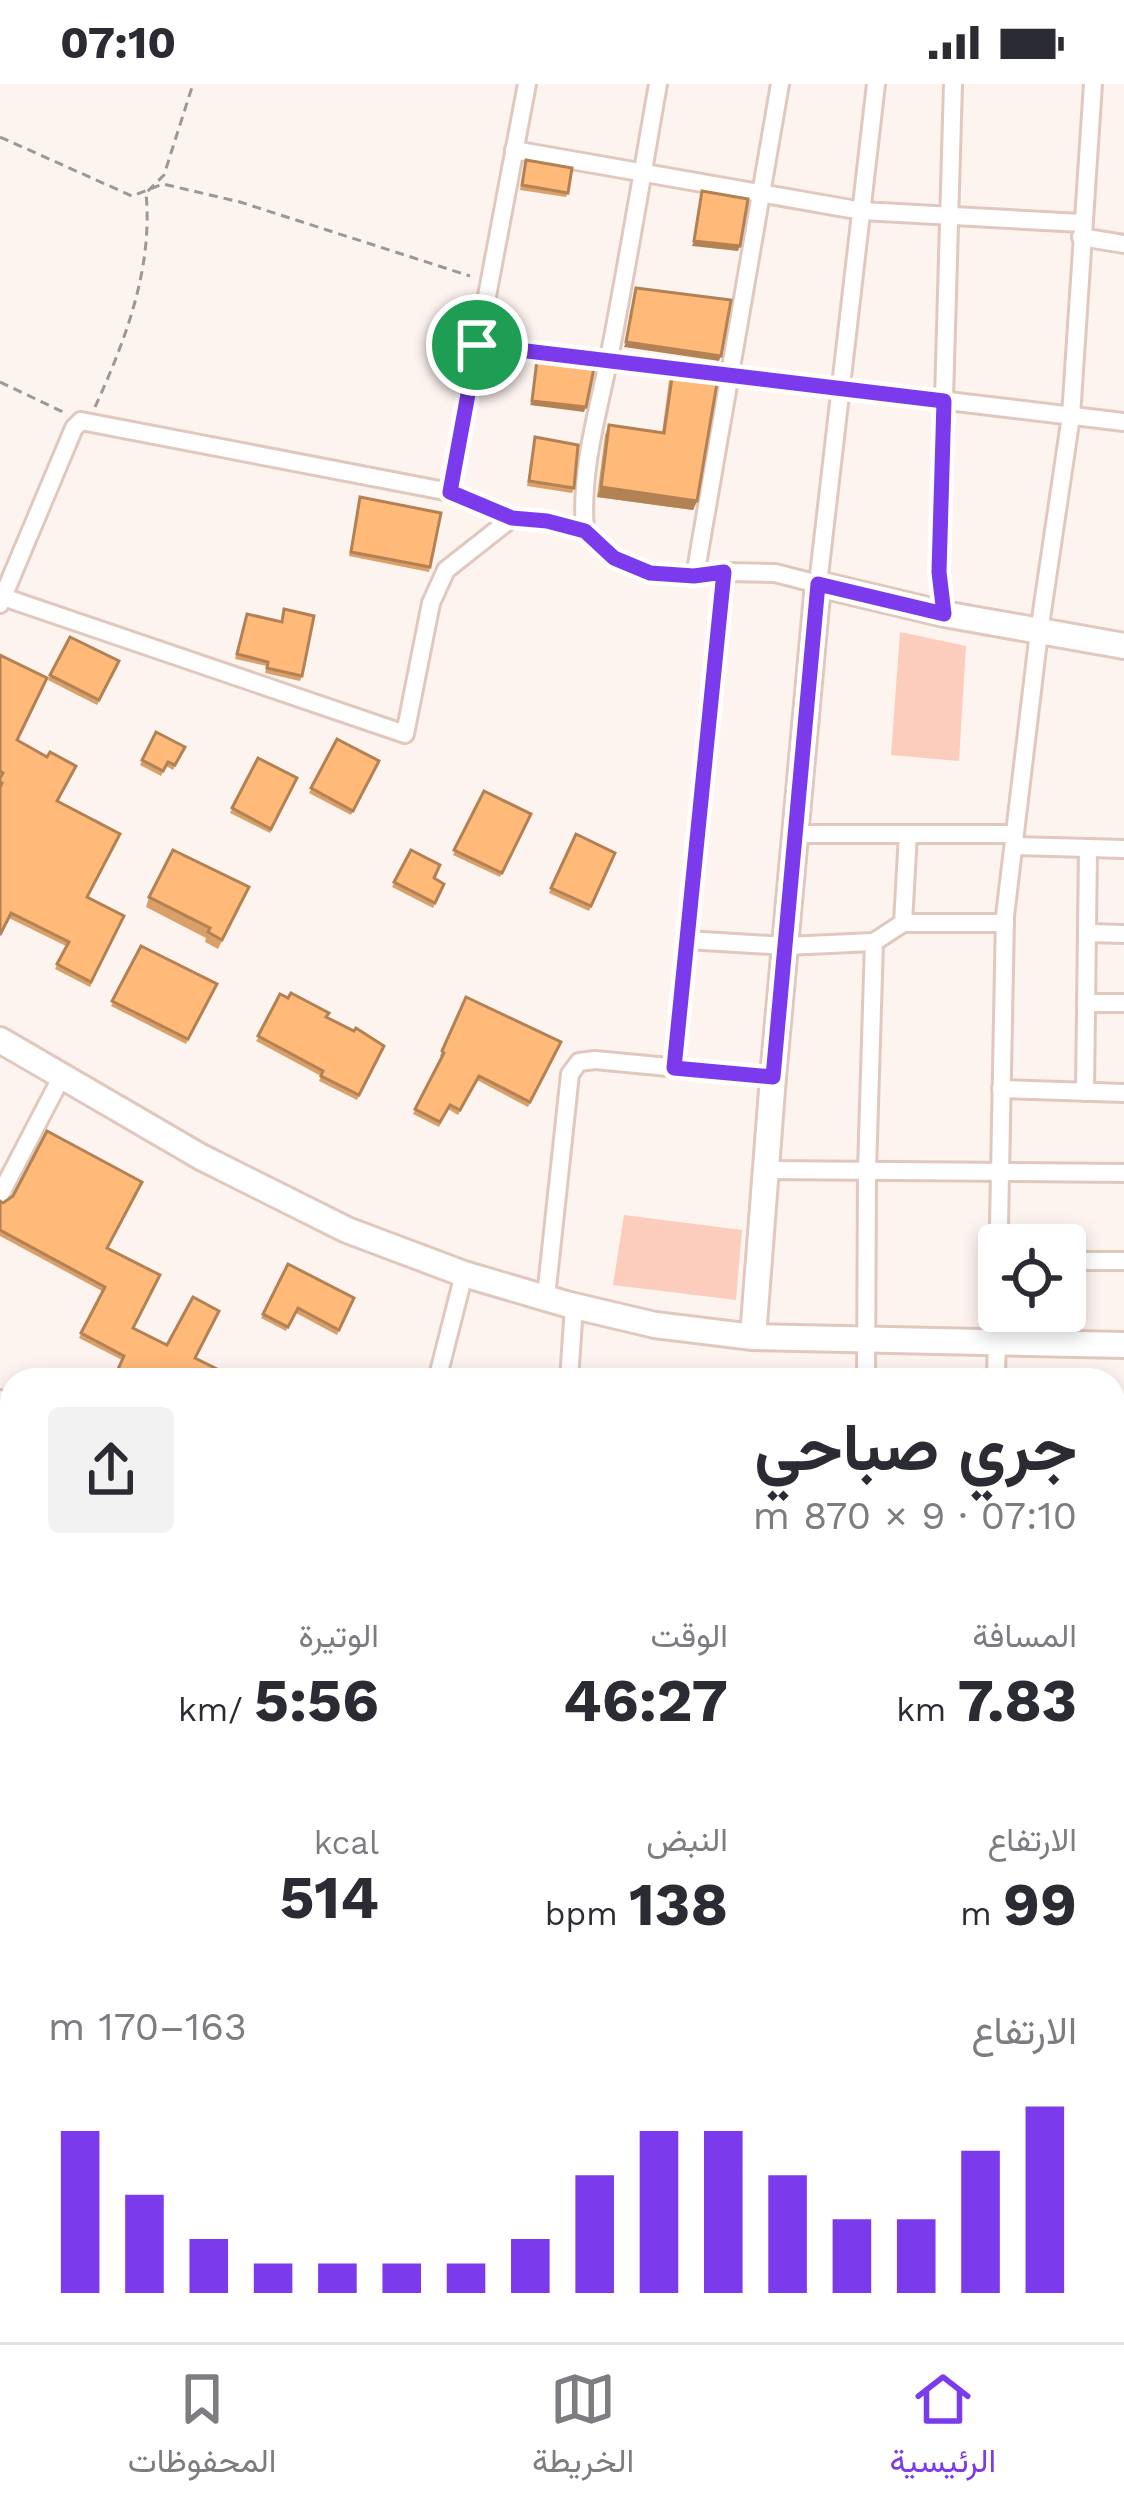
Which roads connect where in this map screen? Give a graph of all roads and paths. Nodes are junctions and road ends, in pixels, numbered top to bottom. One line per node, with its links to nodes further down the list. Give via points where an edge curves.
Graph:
1 (193, 84): 11 (path, via 164,175)
2 (526, 84): 9 (street)
3 (658, 84): 10 (street)
4 (780, 84): 12 (street)
5 (876, 84): 13 (street)
6 (953, 84): 14 (street)
7 (1093, 84): 15 (street)
8 (0, 136): 11 (path, via 132,196)
9 (514, 150): 10 (street); 17 (street)
10 (642, 172): 12 (street); 19 (street)
11 (146, 193): 17 (path, via 163,184 240,202); 25 (path, via 139,292 103,391)
12 (761, 193): 13 (street); 20 (street)
13 (862, 211): 14 (street); 22 (street)
14 (950, 215): 15 (street); 23 (street)
15 (1081, 230): 16 (street); 24 (street)
16 (1124, 244)
17 (489, 281): 18 (street)
18 (477, 345): 19 (street); 27 (street)
19 (608, 360): 20 (street); 29 (street, via 582,498)
20 (729, 375): 22 (street); 31 (street)
21 (0, 382): 25 (path)
22 (842, 388): 23 (street); 32 (street)
23 (944, 401): 24 (street); 34 (street)
24 (1071, 416): 26 (street); 35 (street)
25 (81, 421): 27 (street); 33 (street)
26 (1124, 422)
27 (450, 492): 28 (street)
28 (512, 518): 29 (street); 33 (street, via 446,570 431,603 405,734)
29 (585, 531): 31 (street, via 632,566)
30 (724, 572): 31 (street); 32 (street); 46 (street)
31 (694, 576)
32 (818, 584): 34 (street); 37 (street)
33 (1, 600)
34 (944, 614): 35 (street)
35 (1039, 632): 36 (street); 39 (street)
36 (1124, 646)
37 (796, 834): 38 (street); 48 (street)
38 (908, 834): 39 (street); 43 (street)
39 (1014, 840): 40 (street); 42 (street)
40 (1088, 848): 41 (street); 44 (street)
41 (1124, 849)
42 (1005, 922): 43 (street); 55 (street)
43 (903, 923): 47 (street)
44 (1087, 933): 45 (street); 49 (street)
45 (1124, 934)
46 (687, 940): 48 (street); 52 (street)
47 (874, 942): 48 (street); 59 (street)
48 (786, 946): 54 (street)
49 (1086, 1003): 50 (street); 56 (street)
50 (1124, 1003)
51 (0, 1040): 53 (street)
52 (674, 1068): 54 (street); 67 (street, via 595,1060 579,1062 570,1074)
53 (62, 1076): 62 (street); 66 (street, via 281,1199)
54 (773, 1077): 58 (street)
55 (1001, 1089): 56 (street); 60 (street)
56 (1085, 1092): 57 (street)
57 (1124, 1093)
58 (766, 1170): 59 (street); 70 (street)
59 (867, 1171): 60 (street); 71 (street)
60 (1000, 1172): 61 (street); 63 (street)
61 (1124, 1173)
62 (0, 1195)
63 (999, 1224)
64 (1086, 1261): 65 (street)
65 (1124, 1261)
66 (464, 1274): 67 (street); 74 (street)
67 (546, 1298): 68 (street)
68 (574, 1306): 70 (street); 75 (street)
69 (997, 1332): 72 (street)
70 (753, 1337): 71 (street)
71 (867, 1341): 72 (street); 76 (street)
72 (997, 1342): 73 (street); 77 (street)
73 (1124, 1345)
74 (439, 1368)
75 (570, 1368)
76 (866, 1368)
77 (996, 1368)

